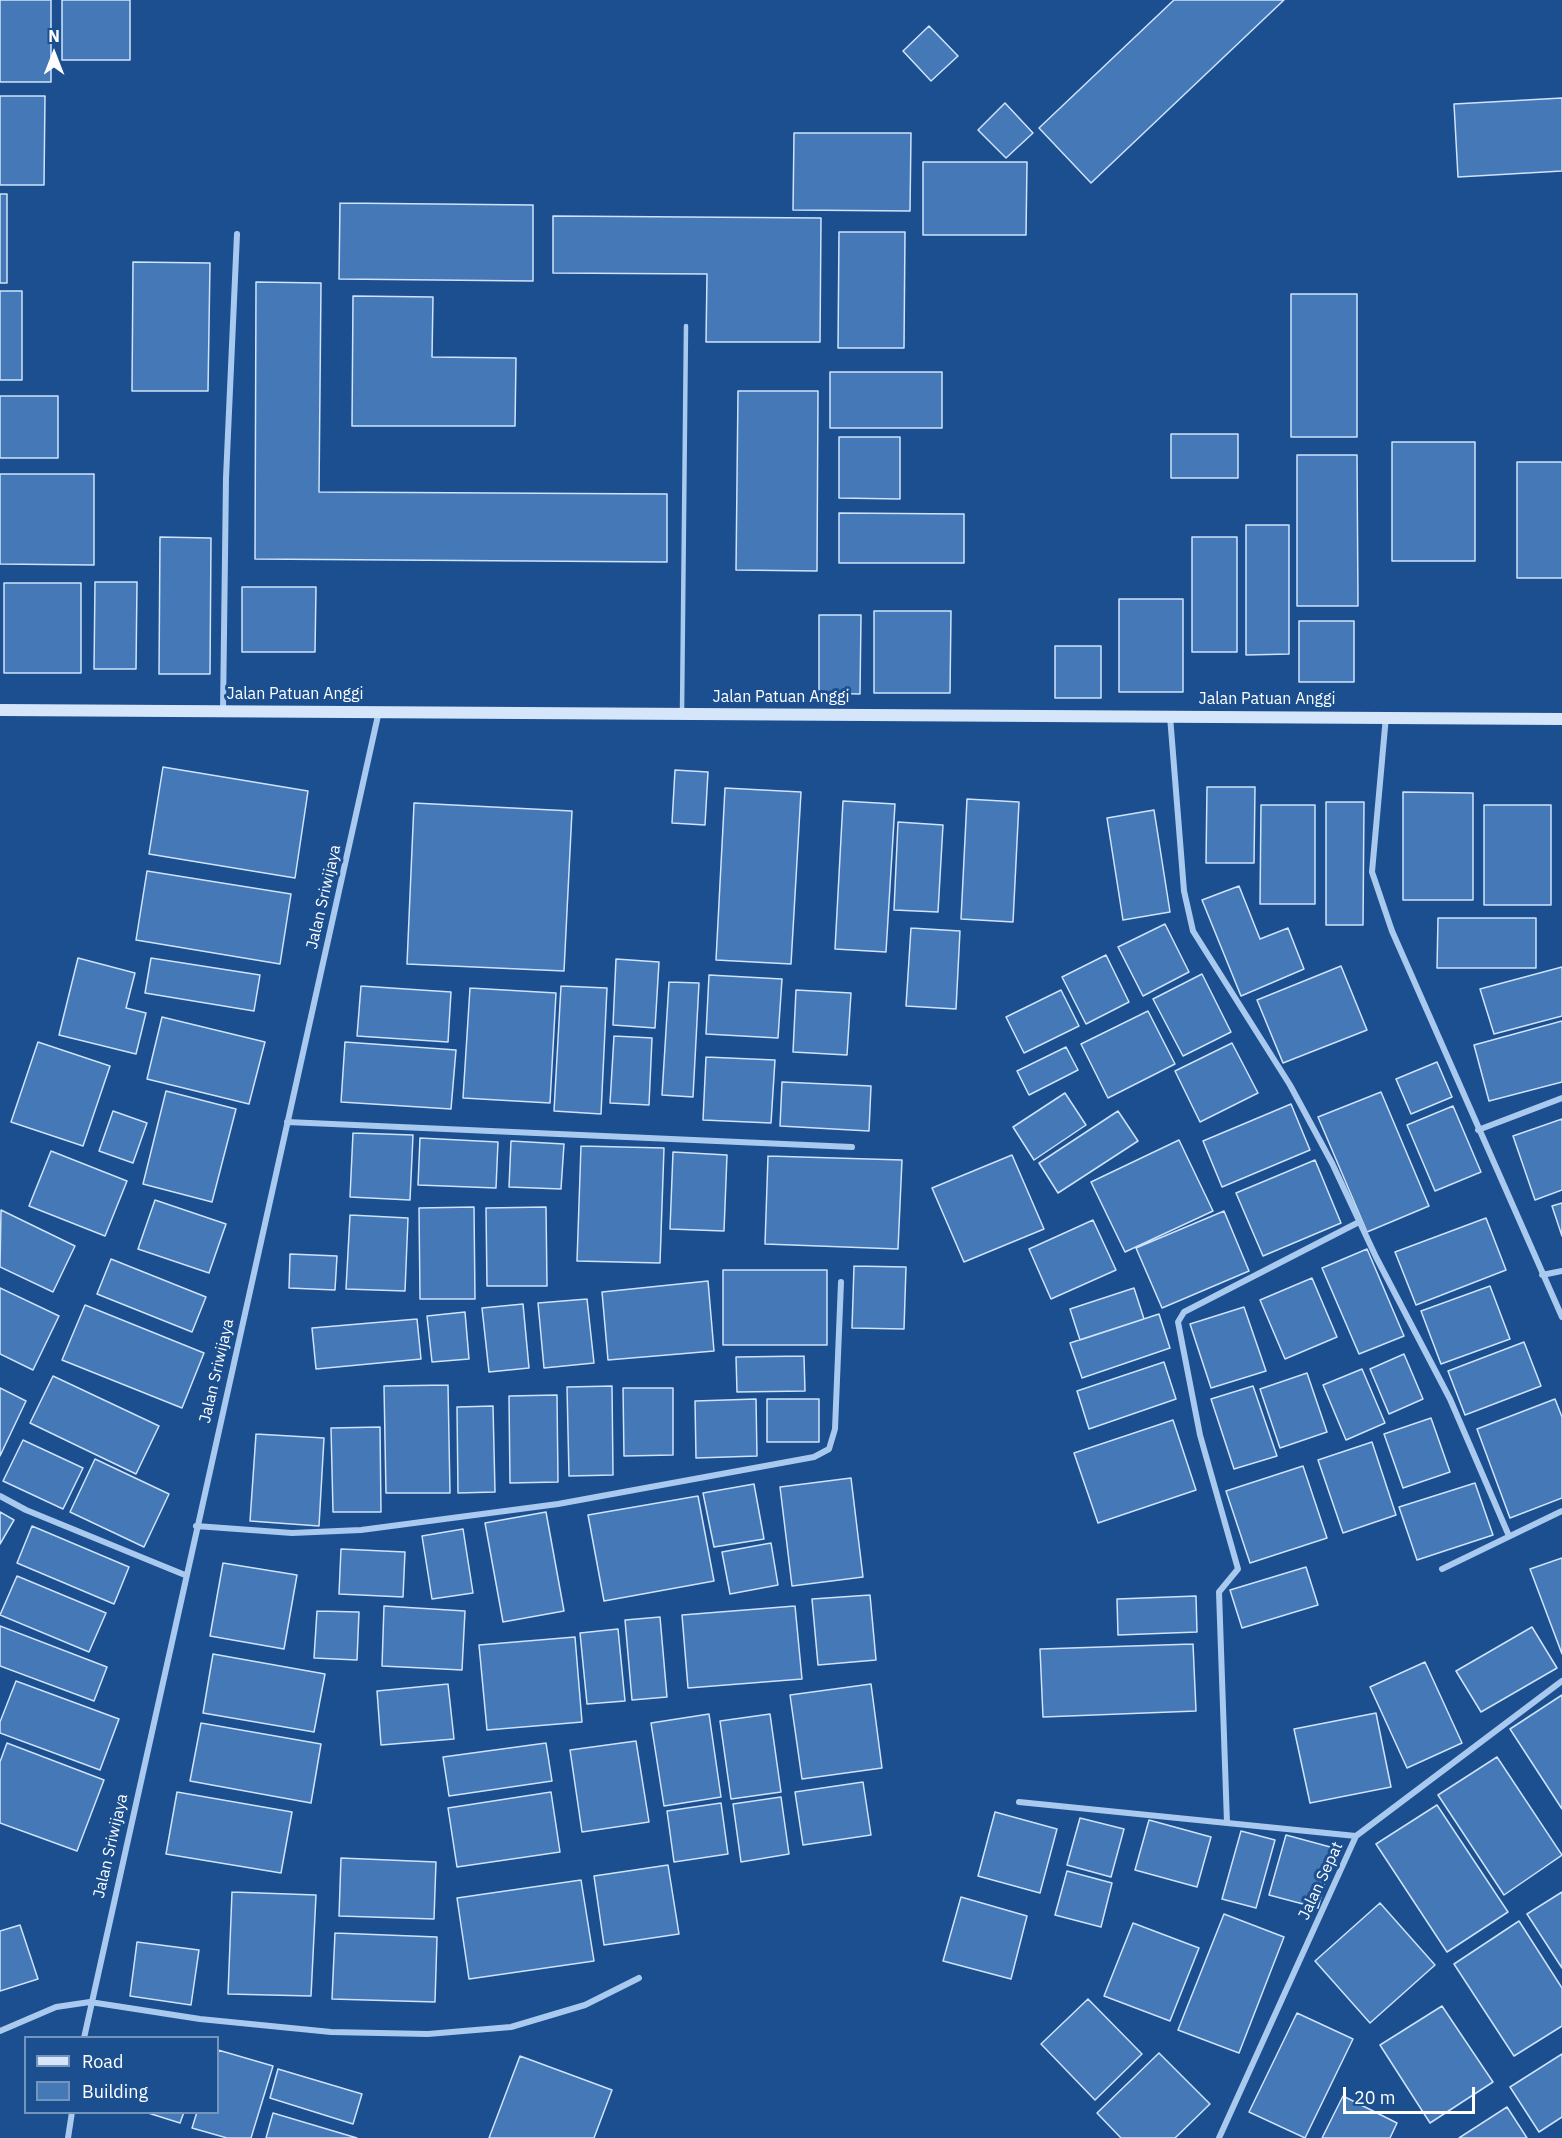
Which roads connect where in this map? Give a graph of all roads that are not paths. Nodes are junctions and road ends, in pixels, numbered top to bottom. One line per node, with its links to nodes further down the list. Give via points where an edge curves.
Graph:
1 (237, 234): 4 (street, via 226,478)
2 (686, 326): 6 (lane)
3 (0, 710): 4 (street, Jalan Patuan Anggi)
4 (224, 711): 5 (street, Jalan Patuan Anggi)
5 (379, 711): 6 (street, Jalan Patuan Anggi); 11 (street, Jalan Sriwijaya)
6 (681, 713): 7 (street, Jalan Patuan Anggi)
7 (1170, 715): 8 (street, Jalan Patuan Anggi); 14 (street, via 1188,918 1290,1085)
8 (1386, 716): 9 (street, Jalan Patuan Anggi); 12 (street, via 1372,872 1392,932)
9 (1562, 719)
10 (1562, 1098): 12 (street)
11 (287, 1122): 13 (street); 21 (street, Jalan Sriwijaya)
12 (1478, 1130): 16 (street)
13 (852, 1147)
14 (1359, 1222): 22 (street, via 1450,1399); 27 (street, via 1184,1312 1178,1322 1200,1435 1238,1569 1219,1592)
15 (1562, 1271): 16 (street)
16 (1542, 1275): 18 (street)
17 (841, 1282): 21 (street, via 832,1443 814,1457 558,1504 361,1530 292,1533)
18 (1562, 1317)
19 (0, 1496): 24 (street)
20 (1562, 1511): 22 (street)
21 (196, 1526): 24 (street, Jalan Sriwijaya)
22 (1509, 1536): 23 (street)
23 (1442, 1569)
24 (185, 1575): 30 (street, Jalan Sriwijaya)
25 (1562, 1681): 28 (street, Jalan Sepat)
26 (1019, 1802): 27 (street)
27 (1227, 1823): 28 (street)
28 (1356, 1836): 35 (street, Jalan Sepat)
29 (639, 1978): 30 (street, via 585,2005 512,2027 428,2034 331,2032 200,2019)
30 (90, 2002): 31 (street, via 56,2007); 32 (street, Jalan Sriwijaya)
31 (0, 2031)
32 (84, 2036)
33 (72, 2114): 34 (street)
34 (68, 2138)
35 (1219, 2138)

